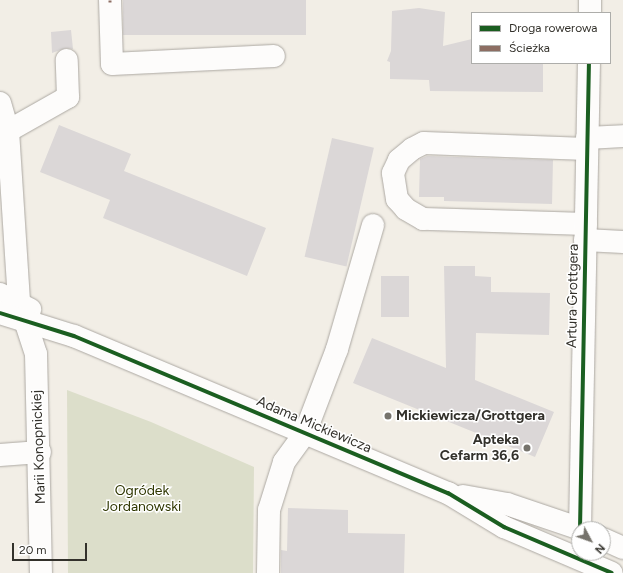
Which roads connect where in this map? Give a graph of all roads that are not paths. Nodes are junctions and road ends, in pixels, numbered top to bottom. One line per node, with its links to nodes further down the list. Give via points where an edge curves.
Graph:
1 (590, 0): 3 (street)
2 (110, 1): 4 (street, via 112,64)
3 (590, 12)
4 (274, 56)
5 (67, 60): 8 (street, via 68,97)
6 (589, 64): 10 (street, Artura Grottgera)
7 (0, 103): 8 (street, Marii Konopnickiej)
8 (8, 131): 14 (street, Marii Konopnickiej)
9 (623, 136): 10 (street)
10 (587, 143): 12 (street, Artura Grottgera); 12 (street, via 424,143 412,148 399,160 393,173 397,199 406,209 423,219)
11 (373, 226): 16 (street, via 337,350)
12 (586, 232): 13 (street); 20 (street, Artura Grottgera)
13 (623, 242)
14 (14, 306): 15 (street, Adama Mickiewicza); 16 (street, Adama Mickiewicza, via 74,336); 17 (street, Marii Konopnickiej, via 36,354)
15 (0, 313)
16 (306, 434): 19 (street, Adama Mickiewicza); 27 (street, via 284,462 269,510)
17 (40, 452): 18 (street); 26 (street, Marii Konopnickiej)
18 (0, 455)
19 (448, 493): 21 (street, Adama Mickiewicza, via 507,504); 22 (street, Adama Mickiewicza, via 504,527)
20 (579, 521)
21 (571, 533)
22 (571, 536)
23 (611, 543): 24 (street)
24 (623, 548)
25 (601, 561): 28 (street, Adama Mickiewicza)
26 (41, 573)
27 (268, 573)
28 (612, 573)

